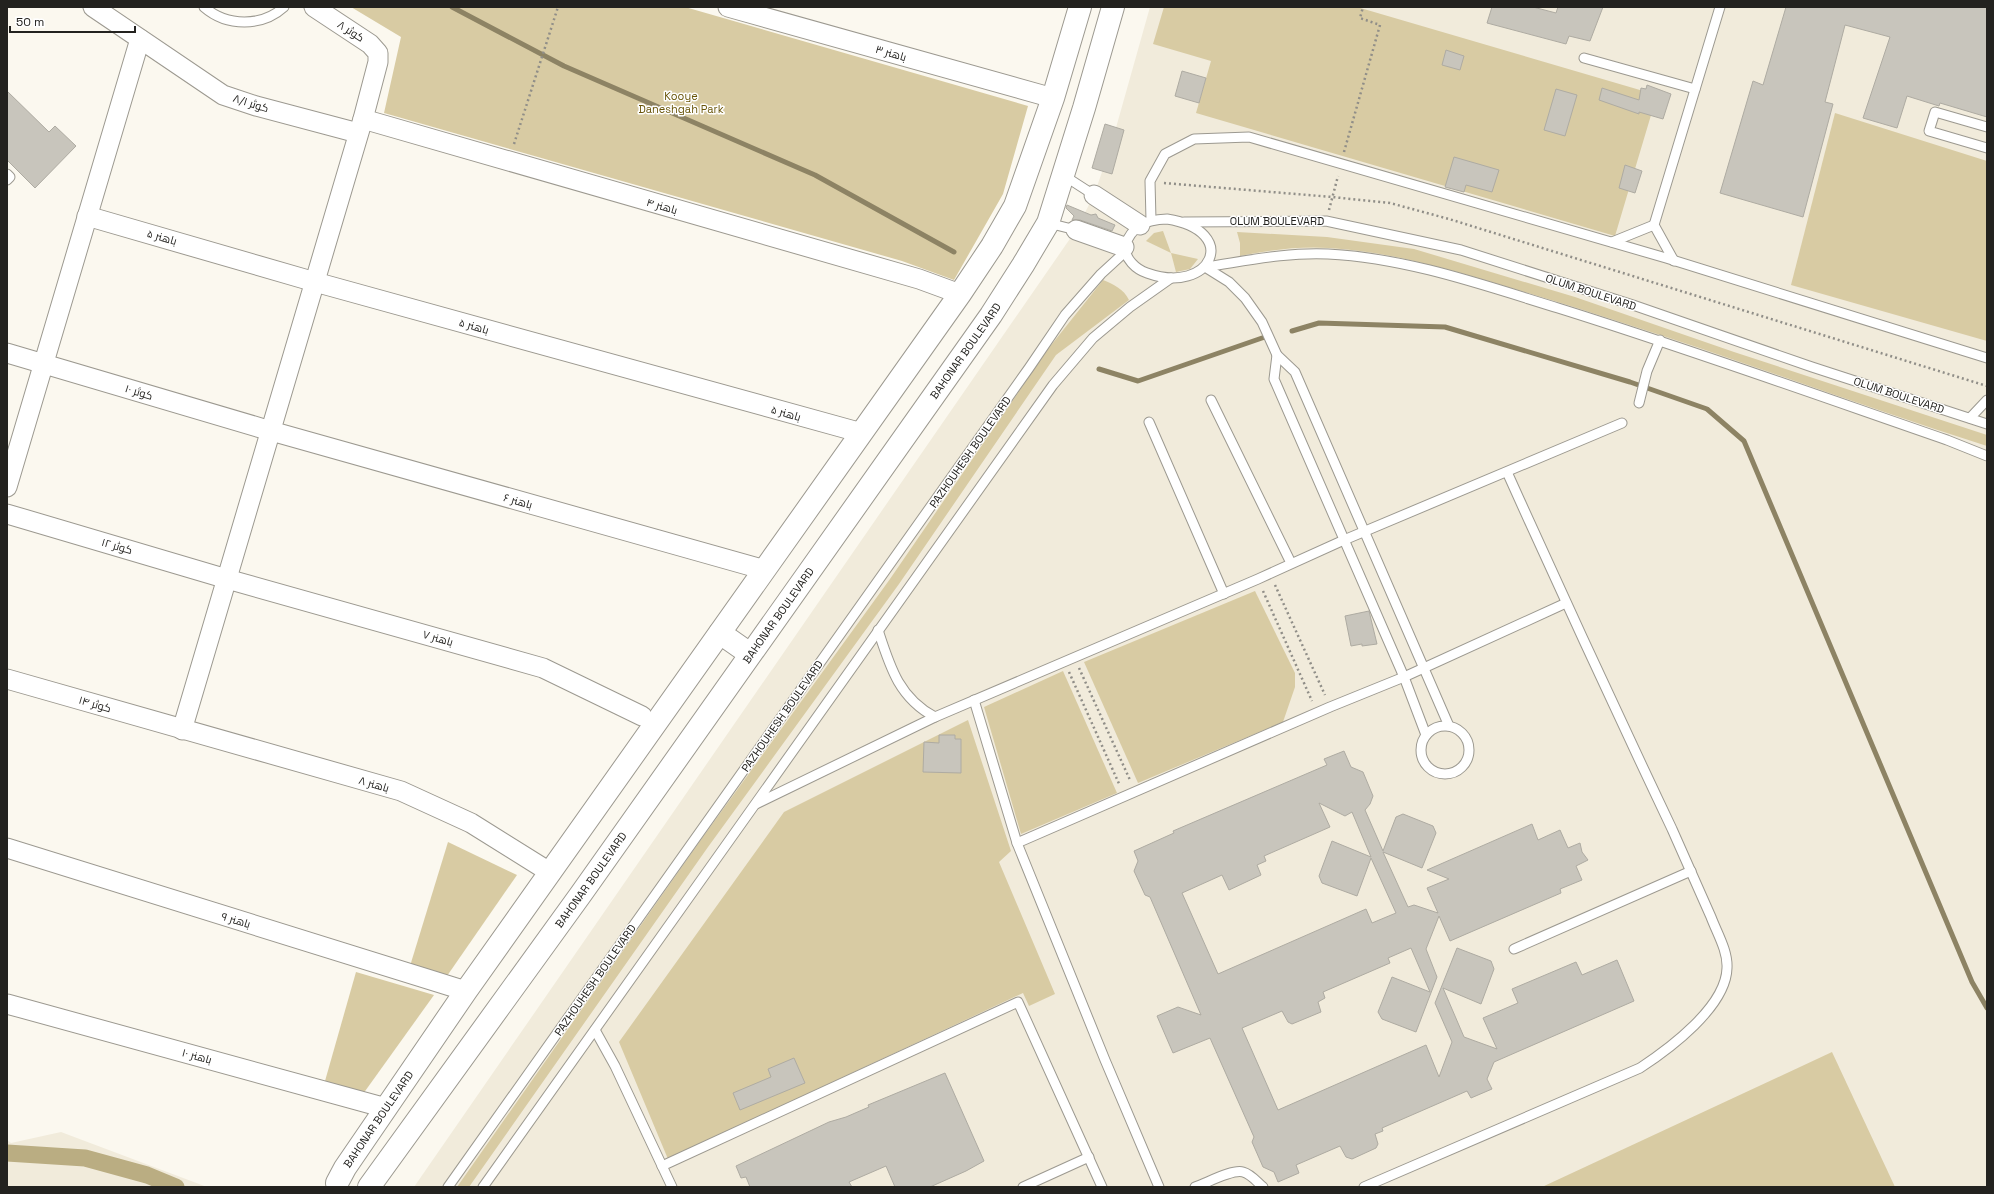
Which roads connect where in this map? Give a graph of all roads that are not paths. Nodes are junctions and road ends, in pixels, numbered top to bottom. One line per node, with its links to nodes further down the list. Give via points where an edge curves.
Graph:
1 (94, 7): 9 (street, کوثر ۸/۱)
2 (204, 7): 3 (lane, via 220,17 246,22 274,16)
3 (284, 7)
4 (314, 7): 13 (street, کوثر ۸, via 370,44 378,53 378,62)
5 (728, 7): 12 (street, باهنر ۳)
6 (1080, 7): 12 (street, BAHONAR BOULEVARD)
7 (1114, 7): 17 (street, BAHONAR BOULEVARD)
8 (1720, 7): 11 (lane)
9 (140, 39): 13 (street, کوثر ۸/۱, via 223,95 256,106); 20 (street)
10 (1584, 58): 11 (lane)
11 (1695, 89): 24 (lane)
12 (1053, 98): 32 (street, BAHONAR BOULEVARD, via 1015,206)
13 (361, 126): 31 (street); 32 (street, باهنر ۴, via 509,162 919,279)
14 (1987, 127): 15 (lane, via 1935,112 1929,131)
15 (1987, 148)
16 (7, 174): 18 (lane, via 10,177)
17 (1063, 175): 19 (lane); 23 (street, BAHONAR BOULEVARD)
18 (7, 180)
19 (1094, 195): 21 (street)
20 (87, 216): 31 (street, باهنر ۵); 37 (street)
21 (1145, 222): 22 (lane, via 1167,219); 26 (lane, via 1150,181 1165,154 1194,139 1249,137); 27 (lane, via 1129,235)
22 (1184, 222): 29 (lane, via 1204,234 1210,244 1210,260); 41 (lane, OLUM BOULEVARD, via 1326,221 1461,250)
23 (1048, 223): 25 (lane); 60 (street, BAHONAR BOULEVARD, via 991,315)
24 (1654, 225): 26 (lane); 28 (lane)
25 (1076, 230): 27 (street)
26 (1612, 242): 28 (lane)
27 (1124, 250): 30 (lane, via 1131,263 1142,271 1158,277); 84 (lane, PAZHOUHESH BOULEVARD, via 1065,315)
28 (1674, 261): 36 (lane)
29 (1205, 267): 30 (lane, via 1185,277); 33 (lane, via 1281,255 1329,254 1384,261 1439,272); 35 (lane, via 1229,282 1245,298 1262,322)
30 (1171, 278): 58 (lane, via 1130,307 1093,338 1052,385)
31 (315, 282): 45 (street); 46 (street, باهنر ۵)
32 (960, 294): 46 (street, BAHONAR BOULEVARD)
33 (1660, 340): 40 (lane, via 1647,371); 47 (lane)
34 (7, 353): 37 (street, کوثر ۱۰)
35 (1277, 355): 51 (lane, via 1295,372); 52 (lane, via 1274,379)
36 (1987, 358)
37 (44, 364): 45 (street, کوثر ۱۰); 49 (street)
38 (1211, 400): 53 (lane)
39 (1987, 400): 41 (lane)
40 (1638, 403)
41 (1970, 418): 44 (lane, OLUM BOULEVARD)
42 (1149, 422): 56 (lane)
43 (1622, 423): 48 (lane)
44 (1987, 424)
45 (271, 431): 54 (street, باهنر ۶); 55 (street)
46 (862, 433): 54 (street, BAHONAR BOULEVARD)
47 (1987, 456)
48 (1507, 472): 51 (lane); 57 (lane)
49 (7, 487)
50 (7, 514): 55 (street, کوثر ۱۲)
51 (1363, 532): 52 (lane); 61 (lane)
52 (1344, 540): 53 (lane); 62 (lane)
53 (1291, 564): 56 (lane)
54 (765, 570): 59 (street, BAHONAR BOULEVARD)
55 (227, 579): 65 (street, باهنر ۷, via 543,668); 68 (street)
56 (1224, 594): 64 (lane)
57 (1566, 603): 61 (lane); 73 (lane)
58 (878, 630): 66 (lane, via 890,666 906,695); 70 (lane)
59 (720, 633): 60 (street); 74 (street, BAHONAR BOULEVARD)
60 (750, 654): 83 (street, BAHONAR BOULEVARD)
61 (1424, 668): 62 (lane); 67 (lane)
62 (1404, 677): 69 (lane); 71 (lane)
63 (7, 679): 68 (street, کوثر ۱۴)
64 (974, 700): 66 (lane); 71 (lane)
65 (642, 716)
66 (935, 717): 70 (lane)
67 (1449, 726): 69 (lane, via 1436,728); 69 (lane, via 1456,728 1467,740 1469,749 1468,757 1458,770 1442,773 1428,766 1422,750)
68 (182, 730): 74 (street, باهنر ۸, via 401,792 471,823)
69 (1426, 735)
70 (754, 805): 78 (lane)
71 (1017, 843): 89 (lane, via 1105,1060)
72 (7, 848): 76 (street, باهنر ۹)
73 (1691, 871): 75 (lane); 92 (lane, via 1724,948 1728,968 1724,984 1709,1008 1686,1035 1640,1068)
74 (551, 873): 76 (street, BAHONAR BOULEVARD)
75 (1514, 949)
76 (466, 991): 79 (street, BAHONAR BOULEVARD)
77 (7, 1004): 79 (street, باهنر ۱۰)
78 (595, 1030): 81 (lane, via 615,1066); 85 (lane)
79 (386, 1108): 82 (street, BAHONAR BOULEVARD)
80 (1089, 1157): 81 (lane, via 1018,1002); 87 (lane); 88 (lane)
81 (662, 1166): 86 (lane)
82 (338, 1179): 83 (street)
83 (370, 1186)
84 (448, 1187)
85 (483, 1187)
86 (672, 1187)
87 (1023, 1187)
88 (1102, 1187)
89 (1160, 1187)
90 (1195, 1187): 91 (lane, via 1236,1171 1251,1176)
91 (1263, 1187)
92 (1364, 1187)

